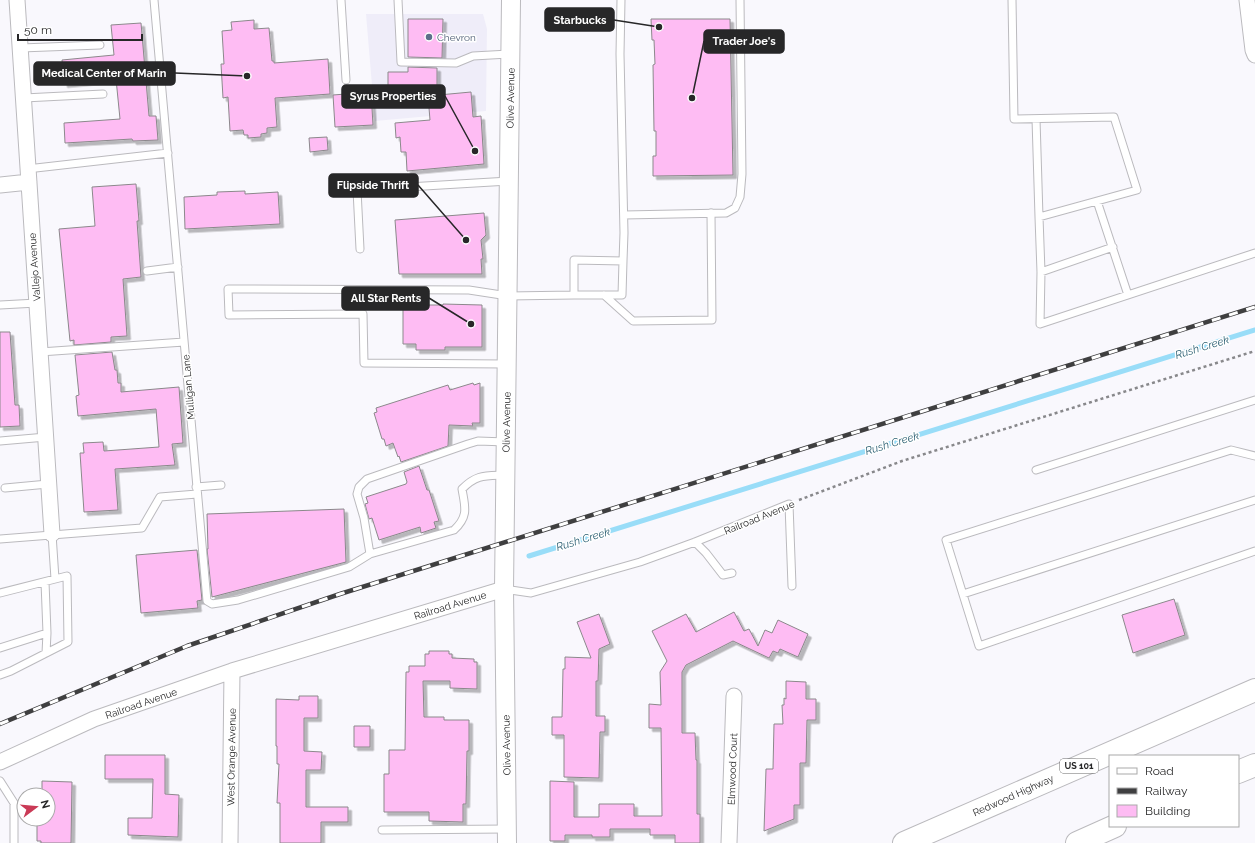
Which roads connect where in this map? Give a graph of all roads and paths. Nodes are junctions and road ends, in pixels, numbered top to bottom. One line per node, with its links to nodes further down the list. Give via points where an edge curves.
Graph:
1 (17, 0): 11 (street, Vallejo Avenue)
2 (154, 0): 18 (lane, Mulligan Lane)
3 (341, 0): 14 (lane)
4 (398, 0): 13 (lane, via 401,62 456,63 473,56)
5 (511, 0): 13 (street, Olive Avenue)
6 (621, 0): 24 (lane)
7 (740, 0): 23 (lane, via 740,197 735,208 726,213)
8 (1012, 0): 17 (lane, via 1014,119)
9 (1247, 0): 12 (street)
10 (100, 45): 11 (lane)
11 (21, 48): 16 (street, Vallejo Avenue)
12 (1254, 51)
13 (511, 54): 20 (street, Olive Avenue)
14 (346, 80)
15 (103, 94): 16 (lane)
16 (24, 98): 19 (street, Vallejo Avenue)
17 (1036, 119): 22 (lane, via 1114,117 1136,190); 25 (lane)
18 (168, 153): 19 (lane); 30 (lane, Mulligan Lane)
19 (28, 175): 21 (street); 37 (street, Vallejo Avenue)
20 (509, 181): 27 (lane, via 358,190); 36 (street, Olive Avenue)
21 (0, 184)
22 (1097, 201): 25 (lane); 26 (lane)
23 (711, 213): 24 (lane); 34 (lane, via 712,320 633,321)
24 (624, 215): 29 (lane)
25 (1040, 217): 32 (lane)
26 (1113, 247): 32 (lane); 35 (lane)
27 (360, 249)
28 (1255, 253): 35 (lane)
29 (623, 261): 33 (lane, via 574,260); 34 (lane, via 622,295)
30 (178, 268): 31 (lane); 39 (lane, Mulligan Lane)
31 (147, 270)
32 (1041, 272): 35 (lane, via 1040,324)
33 (574, 295): 34 (lane); 36 (lane)
34 (604, 295)
35 (1128, 295)
36 (508, 296): 42 (street, Olive Avenue); 42 (lane, via 469,290 228,289 229,315 363,314 364,363)
37 (37, 303): 38 (lane); 41 (street, Vallejo Avenue)
38 (0, 305)
39 (184, 342): 41 (lane); 53 (lane, Mulligan Lane)
40 (1255, 351): 55 (path, Railroad Avenue, via 902,461)
41 (40, 352): 44 (street, Vallejo Avenue)
42 (507, 364): 46 (street, Olive Avenue)
43 (1255, 400): 48 (lane)
44 (46, 437): 45 (lane); 50 (street, Vallejo Avenue)
45 (0, 441)
46 (506, 442): 49 (street, Olive Avenue); 60 (lane, via 478,441 367,480 359,487 357,494)
47 (1255, 456): 67 (lane, via 1231,450 946,540)
48 (1036, 470)
49 (506, 475): 60 (lane, via 480,476 462,489 466,512 454,530); 65 (street, Olive Avenue)
50 (48, 484): 52 (lane); 56 (street, Vallejo Avenue)
51 (221, 485): 53 (lane)
52 (4, 488)
53 (197, 491): 56 (lane, via 160,497 142,528); 60 (lane, Mulligan Lane, via 206,598 212,604 238,600 349,567)
54 (1255, 500): 67 (lane)
55 (789, 504): 58 (lane, Railroad Avenue); 64 (lane)
56 (52, 534): 57 (lane); 62 (lane)
57 (0, 539)
58 (695, 542): 61 (lane, via 723,575); 65 (lane, Railroad Avenue, via 640,562 531,593)
59 (1255, 551): 67 (lane, via 979,646)
60 (370, 554)
61 (732, 573)
62 (55, 579): 63 (lane); 70 (lane, via 67,576 68,642)
63 (45, 582): 66 (lane); 68 (lane)
64 (792, 586)
65 (504, 589): 71 (street, Railroad Avenue); 81 (street, Olive Avenue)
66 (0, 593)
67 (963, 594)
68 (47, 633): 69 (lane); 70 (lane)
69 (0, 648)
70 (46, 653): 72 (lane)
71 (232, 671): 75 (street, Railroad Avenue, via 94,719); 83 (street, West Orange Avenue)
72 (0, 675)
73 (1255, 690): 85 (highway, Redwood Highway / US 101)
74 (734, 696): 84 (street, Elmwood Court)
75 (0, 762)
76 (1255, 765): 77 (highway)
77 (1239, 772)
78 (0, 782): 82 (lane, via 14,803)
79 (1113, 827): 86 (highway)
80 (382, 830): 81 (lane)
81 (507, 836)
82 (14, 843)
83 (230, 843)
84 (729, 843)
85 (904, 843)
86 (1077, 843)

